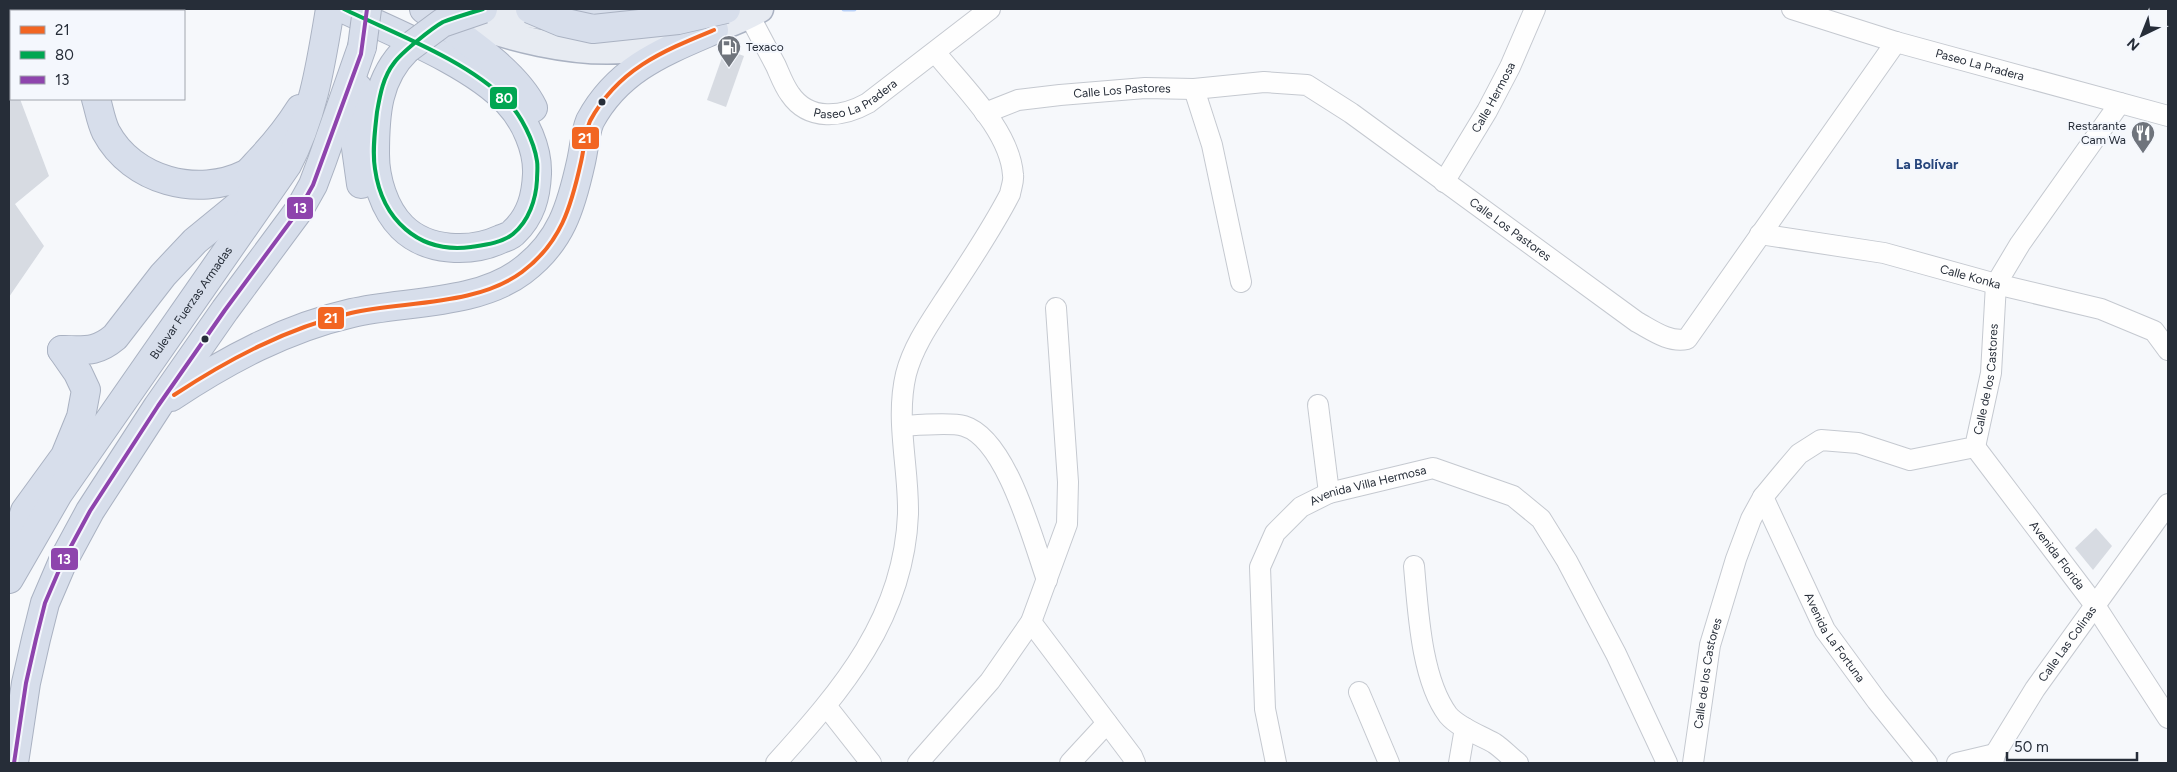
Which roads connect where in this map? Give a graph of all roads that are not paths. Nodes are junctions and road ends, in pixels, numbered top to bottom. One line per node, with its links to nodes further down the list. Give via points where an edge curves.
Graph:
1 (330, 9): 19 (highway, Bulevar Fuerzas Armadas)
2 (344, 9): 6 (highway, bridge, via 412,41 476,76 508,102 521,119 537,161 536,188 528,216 513,234 488,245 456,249 423,242 402,227 386,204 375,169 375,129 386,76 395,61 407,50 442,23)
3 (367, 9): 17 (highway, bridge)
4 (424, 9): 17 (highway, via 511,78 530,101 547,138 553,182 539,224 524,244 498,258 469,263 430,262 410,255 375,222 362,190 355,141)
5 (438, 9): 14 (main road, via 492,32 600,50 640,48)
6 (483, 9)
7 (502, 9): 15 (main road, via 564,18)
8 (530, 9): 14 (highway, bridge, via 562,22 593,29)
9 (590, 9): 15 (highway)
10 (684, 9): 15 (main road)
11 (990, 9): 18 (street, Paseo La Pradera)
12 (1535, 9): 27 (street, Calle Hermosa, via 1487,111)
13 (1792, 9): 16 (street, Paseo La Pradera)
14 (737, 16): 18 (street, Paseo La Pradera, via 790,94 809,111 822,115 838,115 861,107); 34 (highway, via 634,68 610,91 590,123 573,198 563,225 550,246 522,272 488,289 351,313 279,336 226,362)
15 (622, 19)
16 (1896, 42): 23 (street, Paseo La Pradera); 28 (street, Calle Los Pastores)
17 (361, 51): 34 (highway, via 313,186)
18 (935, 52): 24 (street)
19 (318, 78): 21 (highway, via 283,136 247,173 211,184 184,184 161,179 141,169 124,156 106,132); 22 (highway, via 239,158 218,166 191,170 166,165 142,152 126,137); 26 (highway, Bulevar Fuerzas Armadas, via 297,146)
20 (1194, 89): 24 (street, Calle Los Pastores, via 1145,88 1060,95 1018,100); 27 (street, Calle Los Pastores, via 1264,82 1307,85 1351,113); 29 (street, via 1212,145)
21 (96, 100)
22 (110, 100)
23 (2120, 103): 25 (street, Paseo La Pradera); 30 (street, Calle de los Castores, via 2020,244)
24 (985, 112): 35 (street, via 1010,159 1013,176 1010,194 918,341 903,389)
25 (2168, 116)
26 (287, 165): 41 (highway, Bulevar Fuerzas Armadas, via 58,494); 41 (highway, via 196,241 106,345 93,350 62,350 86,390 81,417 65,456 25,511)
27 (1444, 182): 28 (street, Calle Los Pastores, via 1638,322 1678,341 1686,339)
28 (1760, 234): 30 (street, Calle Konka, via 1884,253)
29 (1241, 282)
30 (1996, 284): 32 (street, Calle Konka, via 2101,309 2154,331); 36 (street, Calle de los Castores, via 1991,373)
31 (1056, 308): 42 (street, via 1068,482 1067,524)
32 (2168, 350)
33 (1318, 405): 37 (street)
34 (158, 406): 51 (highway, via 90,511 45,603 26,683)
35 (903, 426): 42 (street, via 962,425 982,437 1008,473); 46 (street, via 908,513 905,546 898,572 876,633)
36 (1975, 447): 38 (street, Calle de los Castores, via 1910,460 1858,443 1821,440 1799,454); 43 (street, Avenida Florida)
37 (1329, 493): 57 (street, Avenida Villa Hermosa, via 1302,508 1275,533 1260,567 1265,709); 61 (street, Avenida Villa Hermosa, via 1433,468 1513,496 1541,519 1567,561 1616,654)
38 (1763, 497): 62 (street, Calle de los Castores, via 1736,558 1710,645); 63 (street, Avenida La Fortuna, via 1825,630)
39 (2168, 504): 43 (street, Calle Las Colinas)
40 (1414, 566): 49 (street, via 1420,639 1435,690 1449,716)
41 (12, 572)
42 (1047, 580): 44 (street)
43 (2094, 604): 47 (street, Avenida Florida); 50 (street, Calle Las Colinas, via 2035,689)
44 (1030, 622): 48 (street); 54 (street, via 990,682)
45 (1360, 692): 58 (street)
46 (827, 707): 52 (street); 53 (street)
47 (2168, 718)
48 (1107, 723): 55 (street); 56 (street)
49 (1465, 728): 59 (street); 60 (street, via 1496,744)
50 (1994, 759): 64 (street, Calle Las Colinas)
51 (14, 763)
52 (776, 763)
53 (871, 763)
54 (918, 763)
55 (1070, 763)
56 (1135, 763)
57 (1276, 763)
58 (1389, 763)
59 (1459, 763)
60 (1518, 763)
61 (1667, 763)
62 (1693, 763)
63 (1927, 763)
64 (1957, 763)

